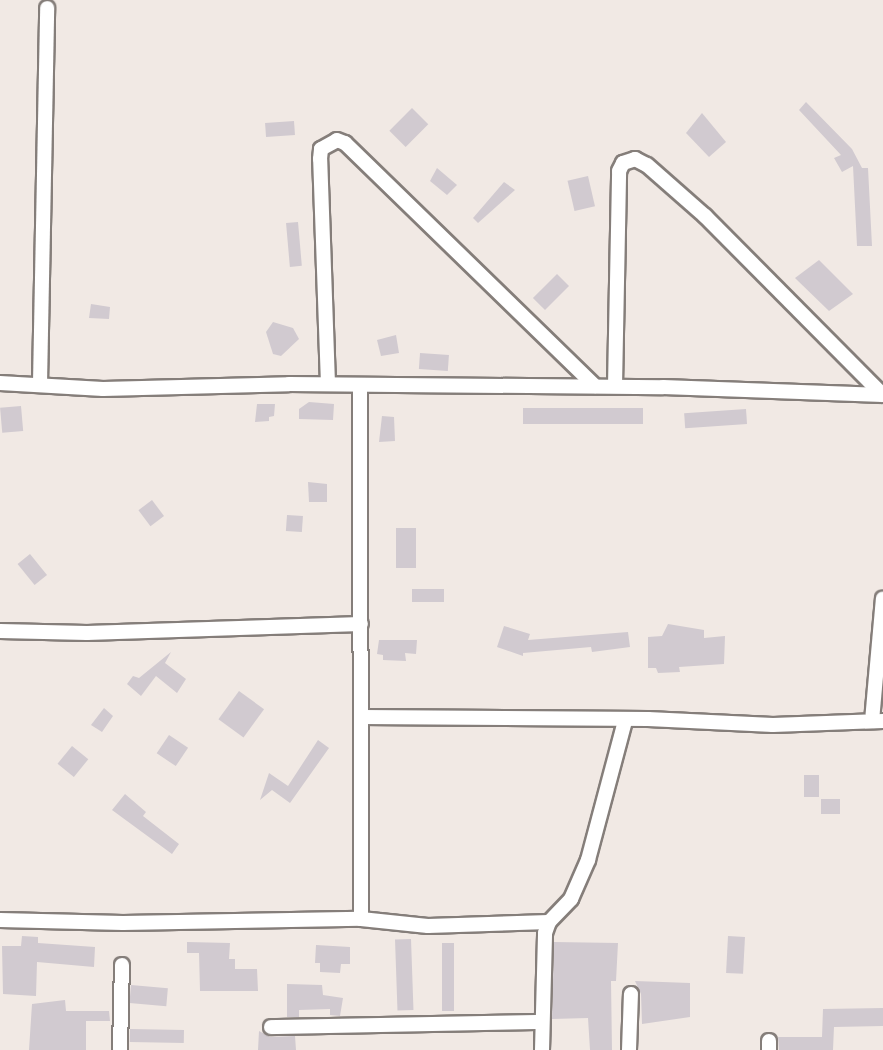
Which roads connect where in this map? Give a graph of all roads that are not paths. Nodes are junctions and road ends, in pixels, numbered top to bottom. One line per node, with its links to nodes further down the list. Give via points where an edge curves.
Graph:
1 (47, 8): 3 (street)
2 (0, 383): 3 (street)
3 (40, 383): 4 (street, via 103,389)
4 (328, 384): 5 (street); 6 (street, via 320,159 321,149 337,140)
5 (360, 385): 6 (street); 10 (street)
6 (595, 386): 7 (street)
7 (615, 386): 8 (street); 8 (street, via 619,170 623,163 635,159 648,165 705,216)
8 (883, 395)
9 (883, 598): 14 (street)
10 (361, 624): 11 (street, via 87,633); 12 (street)
11 (0, 631)
12 (362, 717): 13 (street); 15 (street)
13 (625, 721): 14 (street); 17 (street, via 588,860 570,899)
14 (878, 721)
15 (361, 919): 16 (street); 17 (street, via 428,926)
16 (0, 920)
17 (549, 922): 20 (street, via 542,951)
18 (122, 965): 22 (street)
19 (631, 994): 24 (street)
20 (542, 1022): 21 (street); 23 (street)
21 (271, 1027)
22 (120, 1050)
23 (542, 1050)
24 (629, 1050)

